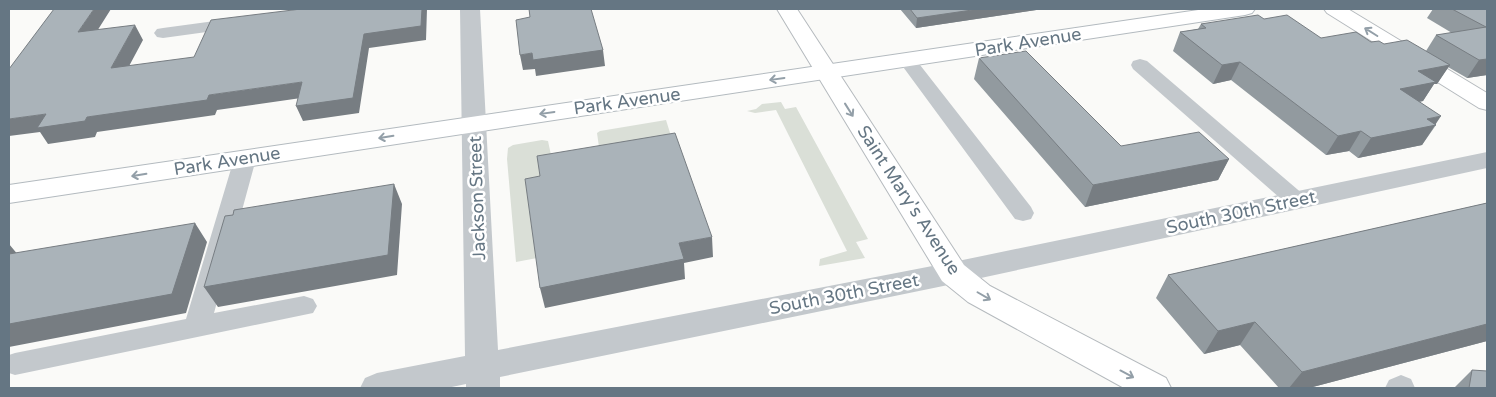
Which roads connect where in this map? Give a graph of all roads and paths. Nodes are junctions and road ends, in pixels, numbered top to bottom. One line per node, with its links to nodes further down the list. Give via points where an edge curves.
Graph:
1 (470, 9): 11 (street, Jackson Street)
2 (787, 9): 9 (street, Saint Mary's Avenue)
3 (1245, 9): 7 (street, Park Avenue)
4 (1334, 9): 10 (street, one-way to 4)
5 (258, 20): 6 (lane)
6 (163, 33)
7 (908, 60): 9 (street, Park Avenue); 16 (lane)
8 (1140, 65): 15 (lane)
9 (825, 72): 11 (street, Park Avenue, one-way to 11); 17 (street, Saint Mary's Avenue, one-way to 17)
10 (1487, 104)
11 (474, 124): 12 (street, Park Avenue, one-way to 12); 21 (street, Jackson Street)
12 (245, 159): 14 (street, Park Avenue, one-way to 14); 19 (lane)
13 (1487, 160): 15 (street, South 30th Street)
14 (9, 194)
15 (1296, 200): 17 (street, South 30th Street)
16 (1023, 213)
17 (953, 273): 21 (street, South 30th Street); 23 (street, Saint Mary's Avenue, one-way to 23, via 979,294)
18 (304, 306): 19 (lane)
19 (197, 327): 20 (lane)
20 (15, 364)
21 (483, 378): 22 (street, South 30th Street)
22 (376, 388)
23 (1154, 388)

